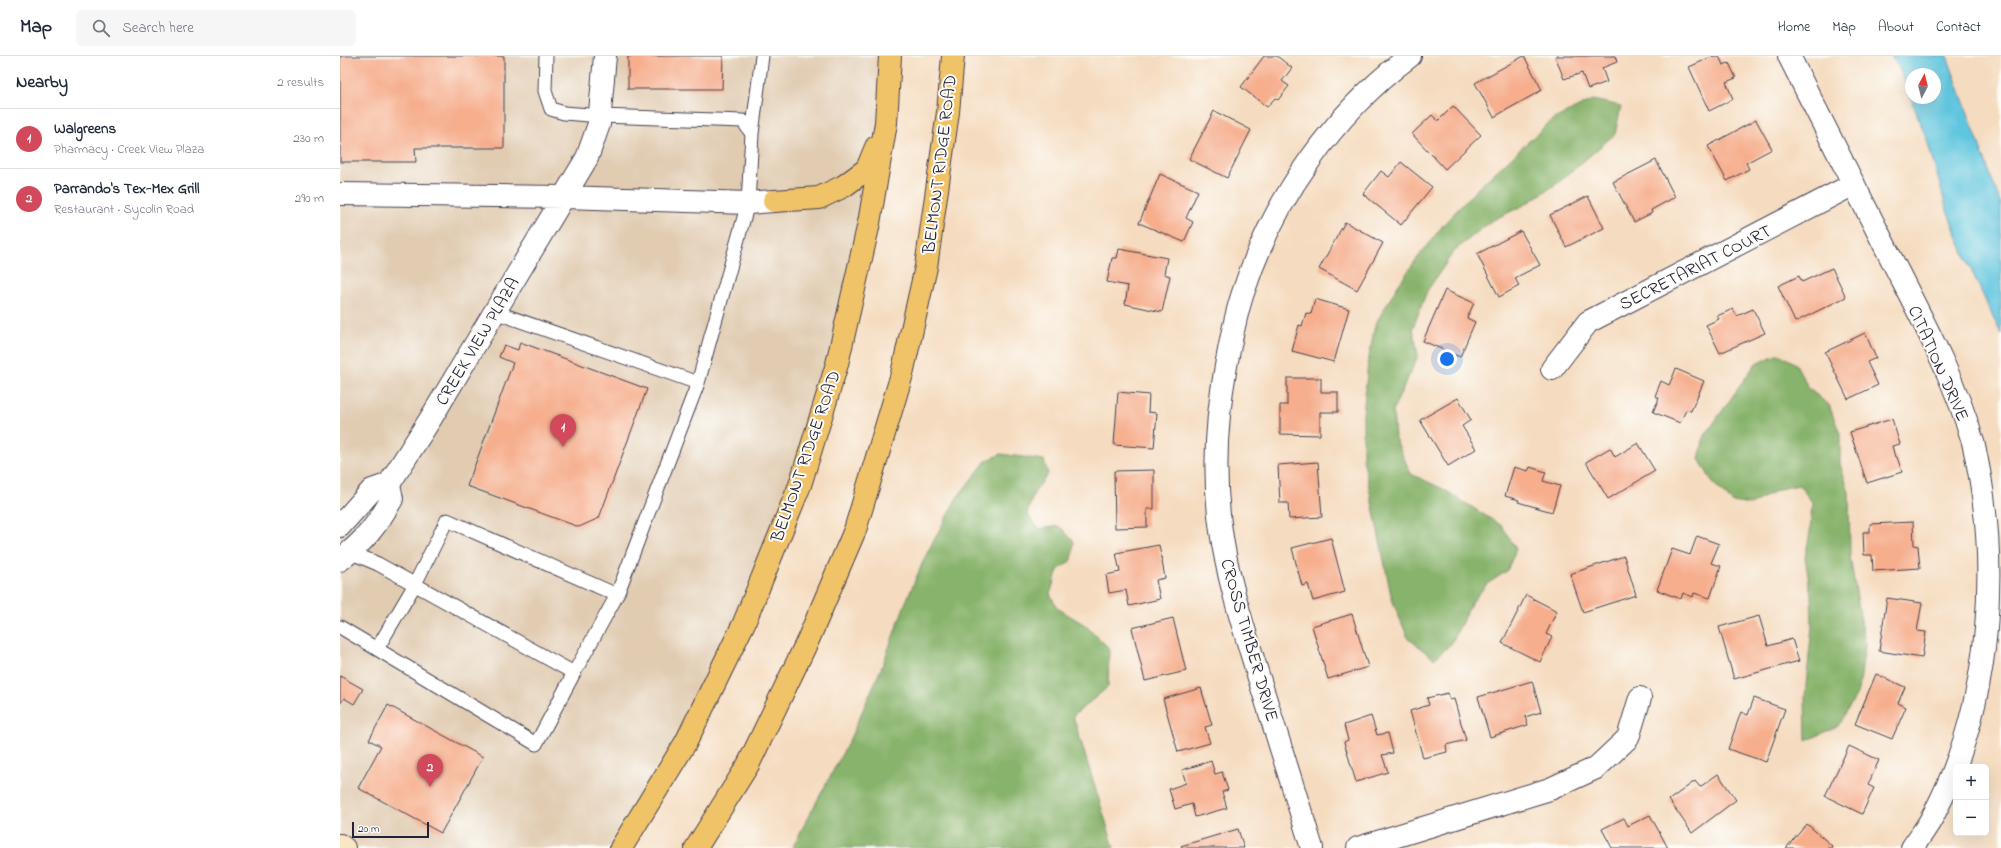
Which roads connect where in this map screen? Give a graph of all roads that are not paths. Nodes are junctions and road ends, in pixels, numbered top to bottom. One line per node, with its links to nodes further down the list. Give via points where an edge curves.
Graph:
1 (546, 56): 8 (lane, via 545,91 552,109 564,113)
2 (605, 56): 8 (street, CREEK VIEW PLAZA)
3 (762, 56): 10 (lane)
4 (890, 56): 9 (main road, BELMONT RIDGE ROAD)
5 (953, 56): 31 (main road, BELMONT RIDGE ROAD, via 948,112 926,267 902,374 855,530 808,640 748,765)
6 (1410, 56): 32 (street, CROSS TIMBER DRIVE, via 1376,84 1330,134 1305,167 1273,219 1244,290 1234,323 1220,399 1216,464 1220,522 1232,589)
7 (1789, 56): 11 (street, CITATION DRIVE)
8 (601, 116): 10 (lane, via 743,121); 13 (street, CREEK VIEW PLAZA, via 587,158)
9 (886, 123): 14 (main road, via 867,169 844,186 819,198); 30 (main road, BELMONT RIDGE ROAD, via 869,223 837,364 800,485 744,623 686,742)
10 (752, 134): 15 (lane)
11 (1854, 184): 17 (street, SECRETARIAT COURT, via 1588,322); 34 (street, CITATION DRIVE, via 1952,383 1973,443 1987,513 1991,568 1990,610 1986,653 1973,714 1960,755 1935,813)
12 (340, 194): 13 (street)
13 (564, 197): 15 (street); 16 (street, CREEK VIEW PLAZA)
14 (774, 201): 15 (street)
15 (748, 203): 18 (lane)
16 (494, 312): 18 (lane); 19 (street, CREEK VIEW PLAZA)
17 (1552, 369)
18 (698, 383): 23 (lane)
19 (389, 484): 20 (street, via 372,490); 21 (street, via 392,499 368,536)
20 (340, 526)
21 (343, 553): 22 (lane, via 378,564)
22 (414, 586): 23 (lane, via 446,520); 25 (lane); 26 (lane)
23 (617, 594): 26 (lane)
24 (340, 627): 25 (lane)
25 (377, 649): 26 (lane, via 536,744)
26 (574, 673)
27 (1640, 698): 33 (street, via 1628,738 1596,768 1550,789)
28 (340, 845): 29 (main road)
29 (344, 848)
30 (621, 848)
31 (696, 848)
32 (1312, 848)
33 (1358, 848)
34 (1912, 848)

